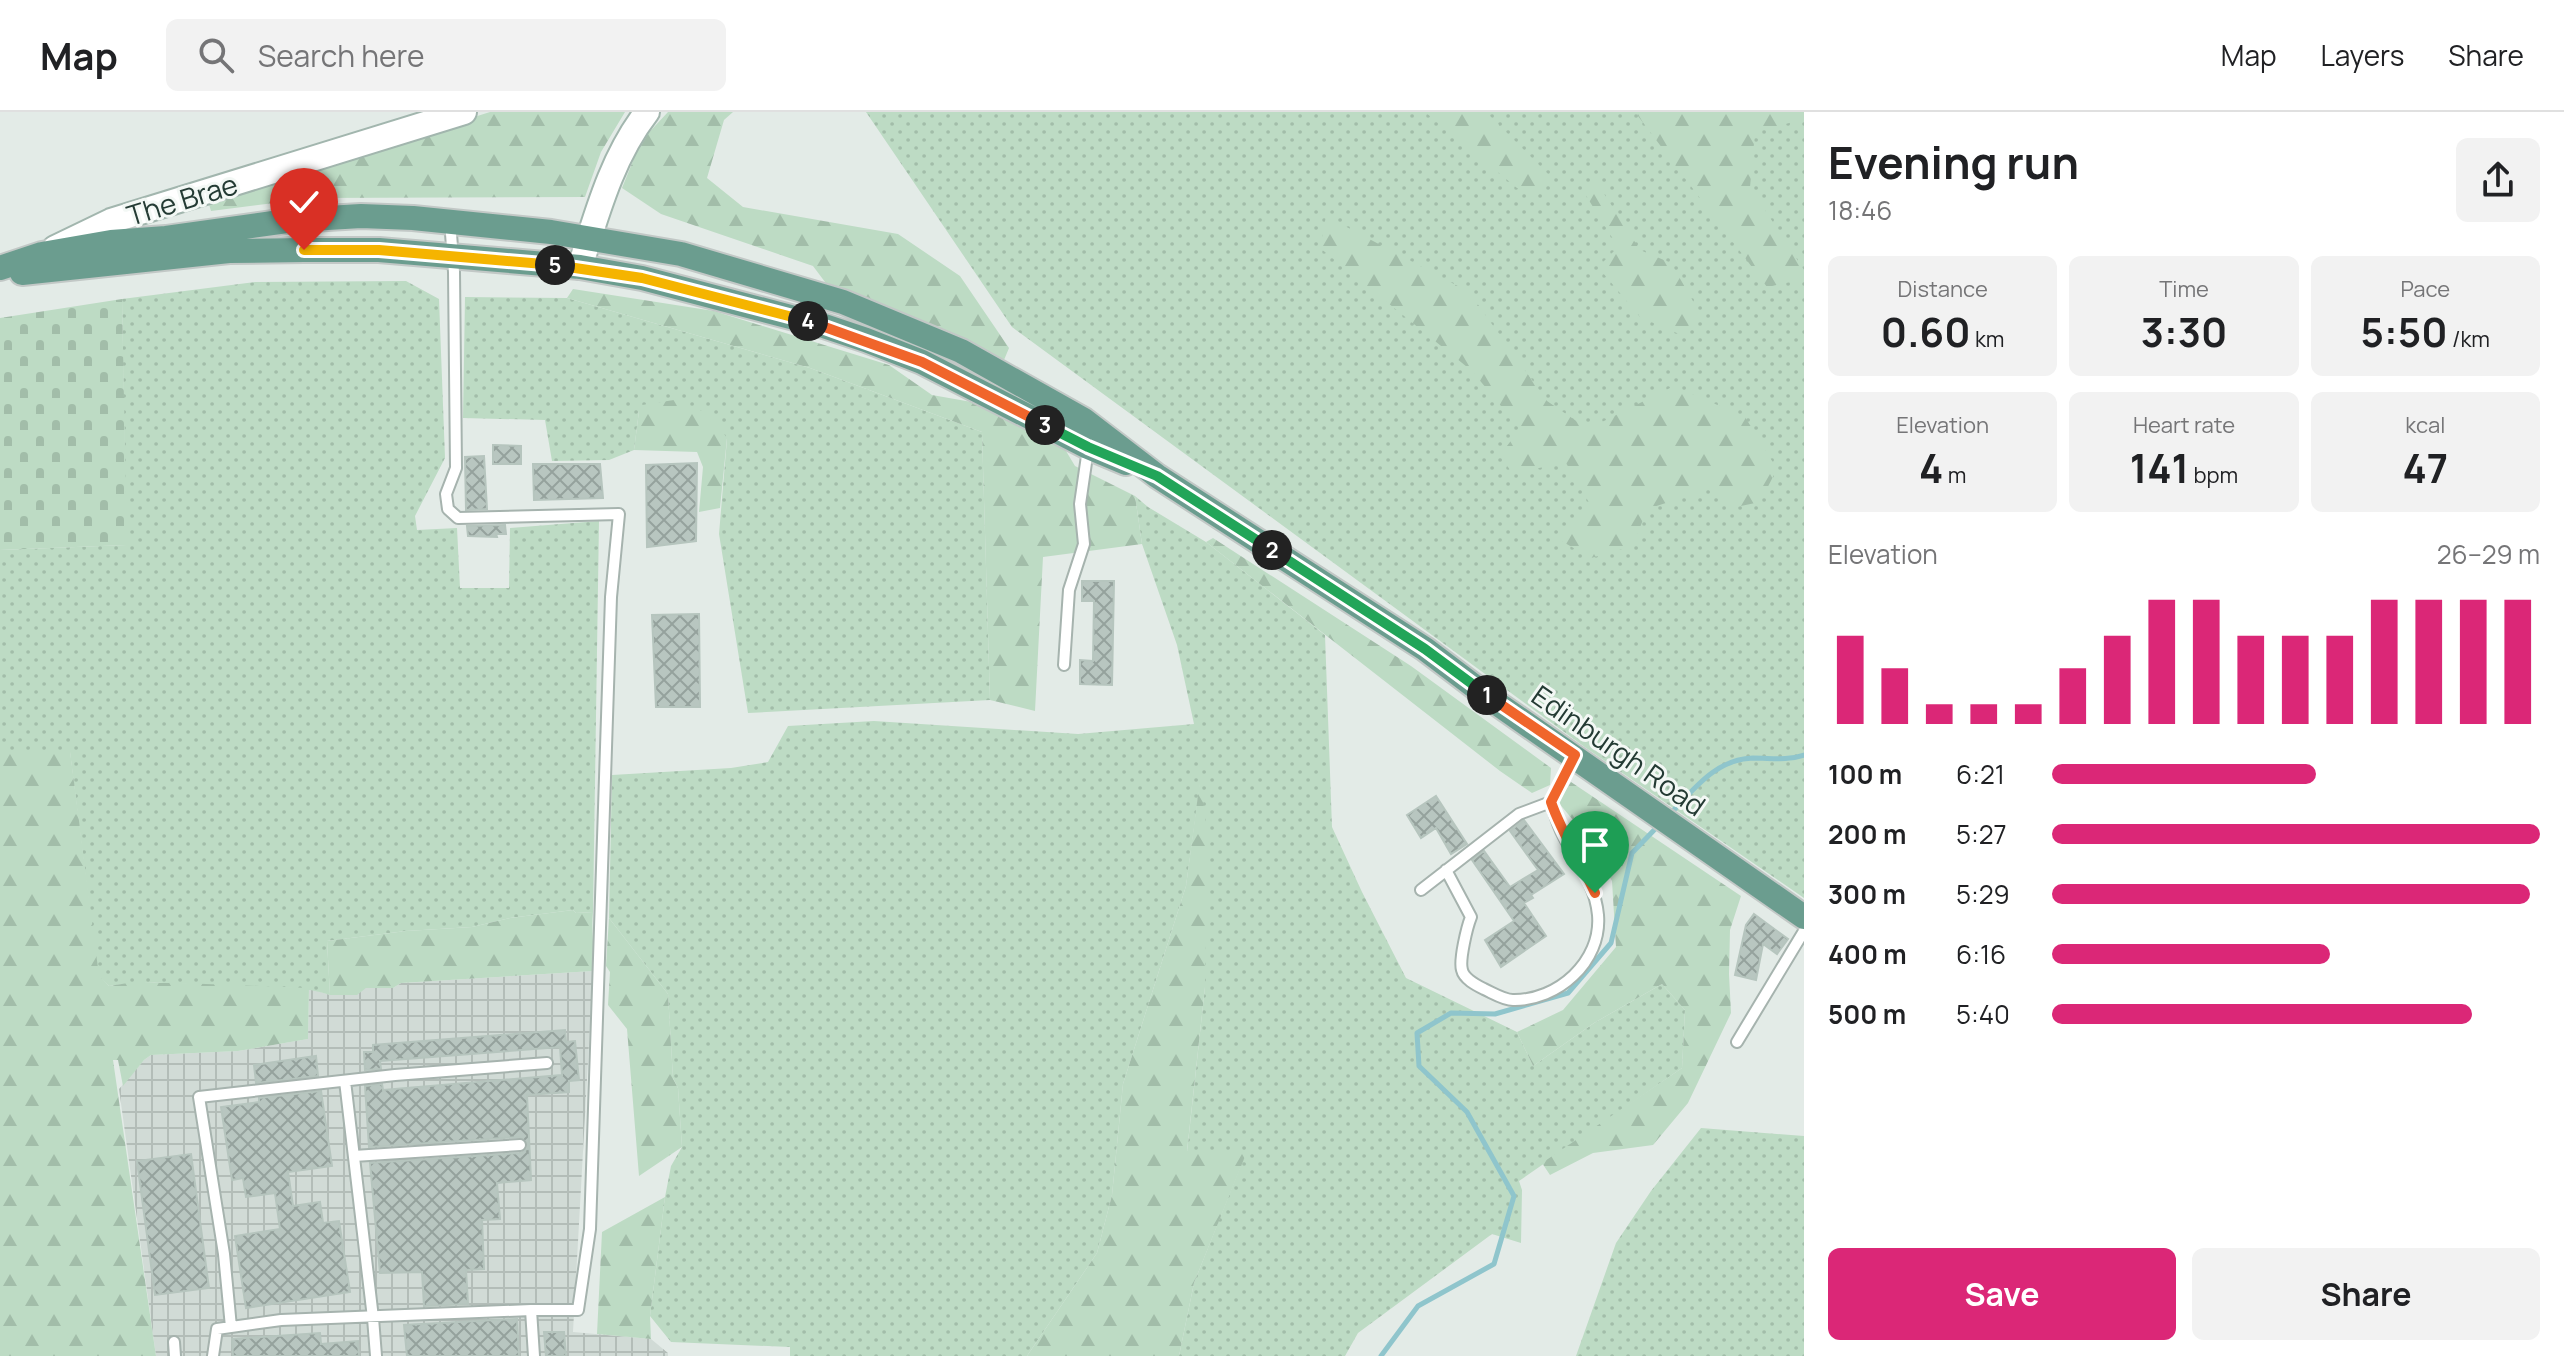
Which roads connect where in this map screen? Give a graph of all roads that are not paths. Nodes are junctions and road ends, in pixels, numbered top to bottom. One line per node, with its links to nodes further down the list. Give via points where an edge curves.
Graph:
1 (464, 112): 5 (main road, The Brae, via 111,221)
2 (647, 112): 4 (main road, via 617,160)
3 (450, 220): 4 (main road); 5 (main road, via 294,220); 6 (lane)
4 (589, 237): 7 (main road); 11 (main road, via 743,271 886,319 961,351 1084,420)
5 (42, 254): 8 (main road)
6 (452, 255): 7 (main road); 9 (main road, via 229,251); 24 (lane, via 456,468 446,494 448,509 458,518 619,514 611,597 590,1229 578,1310)
7 (580, 267): 10 (main road, via 642,278 866,340 922,362)
8 (0, 268)
9 (0, 276)
10 (1088, 447): 11 (main road); 12 (lane, via 1080,504 1084,544 1069,590)
11 (1157, 476): 13 (main road, Edinburgh Road, via 1425,649)
12 (1064, 665)
13 (1575, 755): 14 (lane); 17 (main road, Edinburgh Road)
14 (1551, 802): 15 (lane, via 1519,814); 15 (lane, via 1595,893 1598,917 1597,938 1566,984 1546,995 1510,1001 1463,974 1464,934 1471,917)
15 (1446, 870): 16 (lane)
16 (1421, 890)
17 (1804, 917)
18 (1804, 931): 19 (lane)
19 (1737, 1042)
20 (547, 1063): 21 (lane)
21 (345, 1081): 23 (lane); 26 (lane, via 199,1097)
22 (520, 1145): 23 (lane)
23 (354, 1156): 25 (lane)
24 (531, 1310): 25 (lane); 31 (lane)
25 (373, 1318): 26 (lane); 30 (lane)
26 (231, 1327): 29 (lane, via 217,1329)
27 (174, 1342): 28 (lane)
28 (175, 1356)
29 (213, 1356)
30 (376, 1356)
31 (534, 1356)

